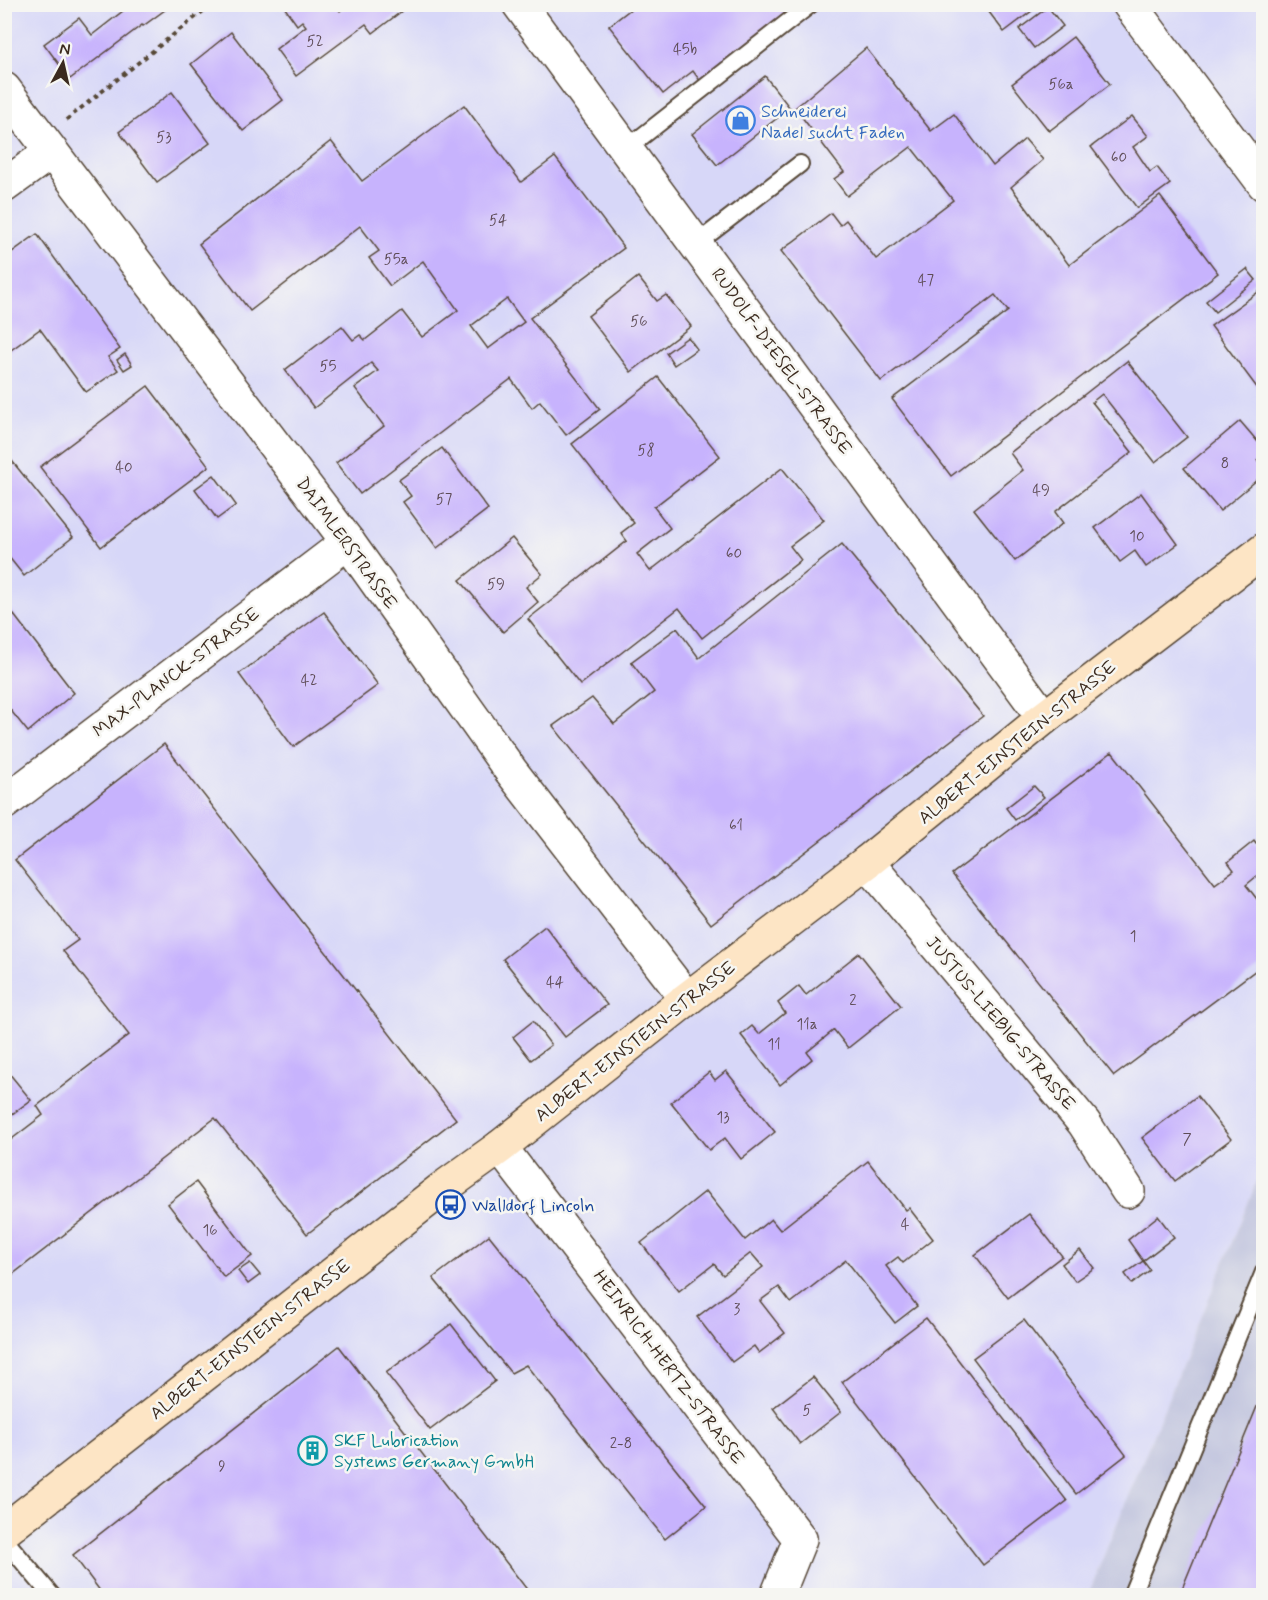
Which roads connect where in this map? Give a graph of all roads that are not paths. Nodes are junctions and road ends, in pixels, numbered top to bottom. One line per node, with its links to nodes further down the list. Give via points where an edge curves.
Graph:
1 (519, 4): 6 (street, RUDOLF-DIESEL-STRASSE)
2 (811, 4): 6 (lane)
3 (1130, 4): 8 (street)
4 (4, 88): 5 (street, DAIMLERSTRASSE)
5 (46, 145): 9 (street); 11 (street, DAIMLERSTRASSE)
6 (626, 149): 10 (street, RUDOLF-DIESEL-STRASSE)
7 (800, 164): 10 (lane)
8 (1263, 184)
9 (4, 186)
10 (696, 244): 13 (street, RUDOLF-DIESEL-STRASSE)
11 (348, 542): 14 (street, MAX-PLANCK-STRASSE); 16 (street, DAIMLERSTRASSE, via 512,771)
12 (1263, 550): 13 (street, ALBERT-EINSTEIN-STRASSE)
13 (1044, 718): 15 (street, ALBERT-EINSTEIN-STRASSE)
14 (4, 803)
15 (867, 862): 16 (street, ALBERT-EINSTEIN-STRASSE); 18 (street, JUSTUS-LIEBIG-STRASSE, via 1084,1123)
16 (687, 999): 17 (street, ALBERT-EINSTEIN-STRASSE)
17 (500, 1147): 20 (street, ALBERT-EINSTEIN-STRASSE); 23 (street, HEINRICH-HERTZ-STRASSE, via 800,1539)
18 (1128, 1191)
19 (1263, 1272): 24 (lane)
20 (4, 1531)
21 (4, 1539): 22 (lane)
22 (52, 1596)
23 (777, 1596)
24 (1131, 1596)

